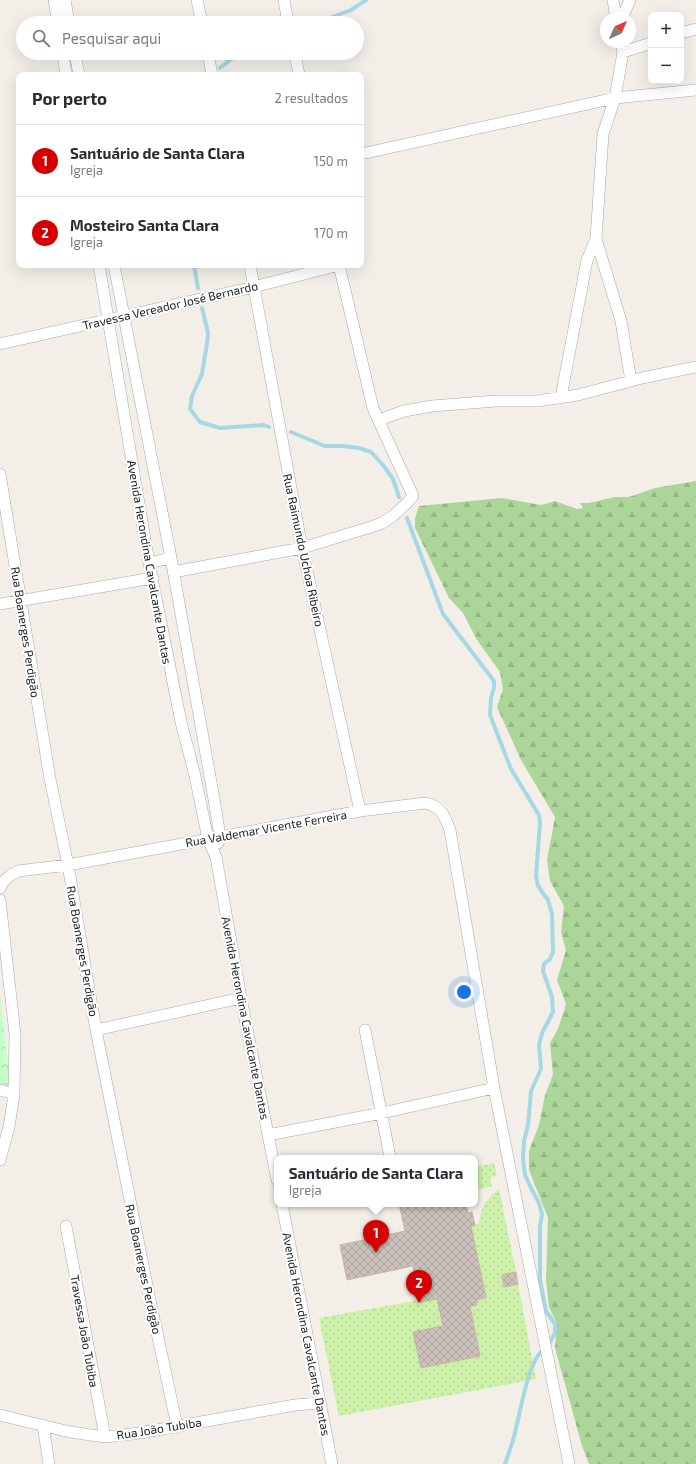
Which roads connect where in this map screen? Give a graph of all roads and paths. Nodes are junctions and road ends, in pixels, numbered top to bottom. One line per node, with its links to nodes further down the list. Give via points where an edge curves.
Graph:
1 (54, 0): 9 (street)
2 (65, 0): 10 (street)
3 (197, 0): 11 (street)
4 (284, 0): 12 (street)
5 (613, 0): 7 (street)
6 (630, 0): 8 (street)
7 (615, 12)
8 (625, 12)
9 (57, 16)
10 (68, 16)
11 (200, 16)
12 (287, 16)
13 (696, 28): 14 (street)
14 (684, 32)
15 (648, 43): 16 (street)
16 (636, 45)
17 (622, 48): 27 (street)
18 (64, 60): 23 (street)
19 (76, 60): 24 (street)
20 (209, 60): 22 (street)
21 (296, 60): 25 (street)
22 (211, 70)
23 (66, 72)
24 (78, 72)
25 (298, 72)
26 (696, 90): 27 (street)
27 (616, 98): 28 (street); 29 (street, via 603,134)
28 (364, 153)
29 (596, 239): 40 (street, via 621,321); 41 (street, via 587,260)
30 (100, 268): 37 (street, Avenida Herondina Cavalcante Dantas)
31 (115, 268): 36 (street, Avenida Herondina Cavalcante Dantas)
32 (251, 268): 35 (street, Rua Raimundo Uchoa Ribeiro)
33 (327, 268): 35 (street, Travessa Vereador José Bernardo)
34 (340, 268): 42 (street, via 368,390)
35 (254, 287): 36 (street, Travessa Vereador José Bernardo); 44 (street, Rua Raimundo Uchoa Ribeiro)
36 (123, 316): 37 (street, Travessa Vereador José Bernardo); 45 (street, Avenida Herondina Cavalcante Dantas)
37 (108, 319): 38 (street, Travessa Vereador José Bernardo); 46 (street, Avenida Herondina Cavalcante Dantas)
38 (0, 344)
39 (696, 367): 40 (street)
40 (631, 381): 41 (street)
41 (561, 397): 42 (street, via 537,401 432,406 404,411)
42 (379, 420): 44 (street, via 413,496 401,510 382,523)
43 (0, 474): 49 (street, Rua Boanerges Perdigão)
44 (302, 548): 47 (street); 51 (street, Rua Raimundo Uchoa Ribeiro)
45 (171, 558): 46 (street); 47 (street, Avenida Herondina Cavalcante Dantas)
46 (149, 564): 48 (street, Avenida Herondina Cavalcante Dantas)
47 (173, 572): 52 (street, Avenida Herondina Cavalcante Dantas)
48 (153, 578): 49 (street); 53 (street, Avenida Herondina Cavalcante Dantas, via 181,722)
49 (21, 602): 50 (street); 55 (street, Rua Boanerges Perdigão, via 50,779)
50 (0, 604)
51 (360, 811): 52 (street, Rua Valdemar Vicente Ferreira); 61 (street, Rua Valdemar Vicente Ferreira, via 425,803 443,813 450,830)
52 (220, 836): 53 (street, Rua Valdemar Vicente Ferreira); 54 (street, Avenida Herondina Cavalcante Dantas)
53 (208, 839): 54 (street, Avenida Herondina Cavalcante Dantas); 55 (street, Rua Valdemar Vicente Ferreira)
54 (216, 857): 58 (street, Avenida Herondina Cavalcante Dantas)
55 (68, 865): 56 (street, Rua Valdemar Vicente Ferreira, via 18,871 4,880); 59 (street, Rua Boanerges Perdigão)
56 (0, 888)
57 (0, 900): 63 (street, via 15,1034)
58 (241, 998): 59 (street); 65 (street, Avenida Herondina Cavalcante Dantas)
59 (96, 1030): 74 (street, Rua Boanerges Perdigão)
60 (365, 1030): 64 (street)
61 (494, 1088): 64 (street); 78 (street, Rua Valdemar Vicente Ferreira)
62 (0, 1090): 63 (street)
63 (14, 1094): 67 (street)
64 (382, 1113): 65 (street); 66 (street)
65 (268, 1135): 68 (street, Avenida Herondina Cavalcante Dantas)
66 (390, 1155)
67 (0, 1160)
68 (274, 1165)
69 (283, 1207): 71 (street, Avenida Herondina Cavalcante Dantas)
70 (66, 1226): 75 (street, Travessa João Tubiba)
71 (320, 1403): 74 (street, Rua João Tubiba); 77 (street, Avenida Herondina Cavalcante Dantas)
72 (0, 1415): 73 (street, Rua João Tubiba)
73 (43, 1425): 75 (street, Rua João Tubiba); 76 (street)
74 (177, 1426): 75 (street, Rua João Tubiba)
75 (105, 1437)
76 (49, 1464)
77 (332, 1464)
78 (569, 1464)

